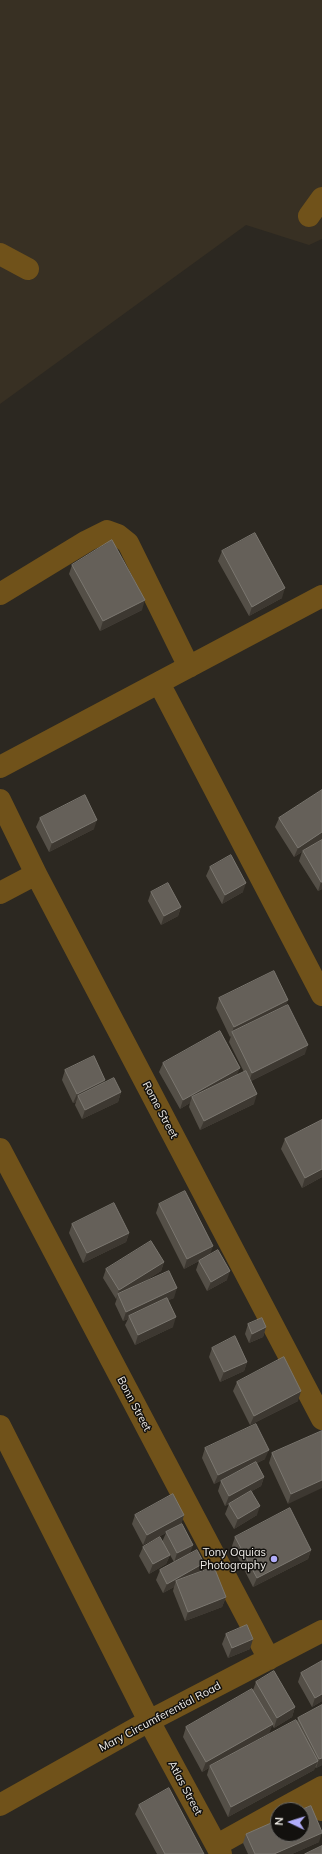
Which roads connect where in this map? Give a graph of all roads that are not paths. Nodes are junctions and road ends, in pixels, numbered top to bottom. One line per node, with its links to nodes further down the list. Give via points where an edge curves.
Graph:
1 (322, 198): 2 (street)
2 (309, 216)
3 (0, 254): 4 (street)
4 (28, 269)
5 (0, 594): 7 (street, via 107,531 118,535 128,543)
6 (322, 596): 7 (street)
7 (188, 667): 8 (street)
8 (159, 683): 9 (street); 13 (street)
9 (0, 767)
10 (0, 800): 11 (street, Rome Street)
11 (36, 874): 12 (street); 15 (street, Rome Street)
12 (0, 893)
13 (322, 995)
14 (0, 1149): 18 (street, Bonn Street)
15 (322, 1419)
16 (0, 1426): 19 (street, Atlas Street)
17 (322, 1631): 18 (street, Mary Circumferential Road)
18 (269, 1658): 19 (street, Mary Circumferential Road)
19 (149, 1721): 22 (street, Mary Circumferential Road); 24 (street, Atlas Street)
20 (319, 1796): 21 (street)
21 (303, 1802)
22 (0, 1805)
23 (270, 1817): 24 (street)
24 (219, 1850)

